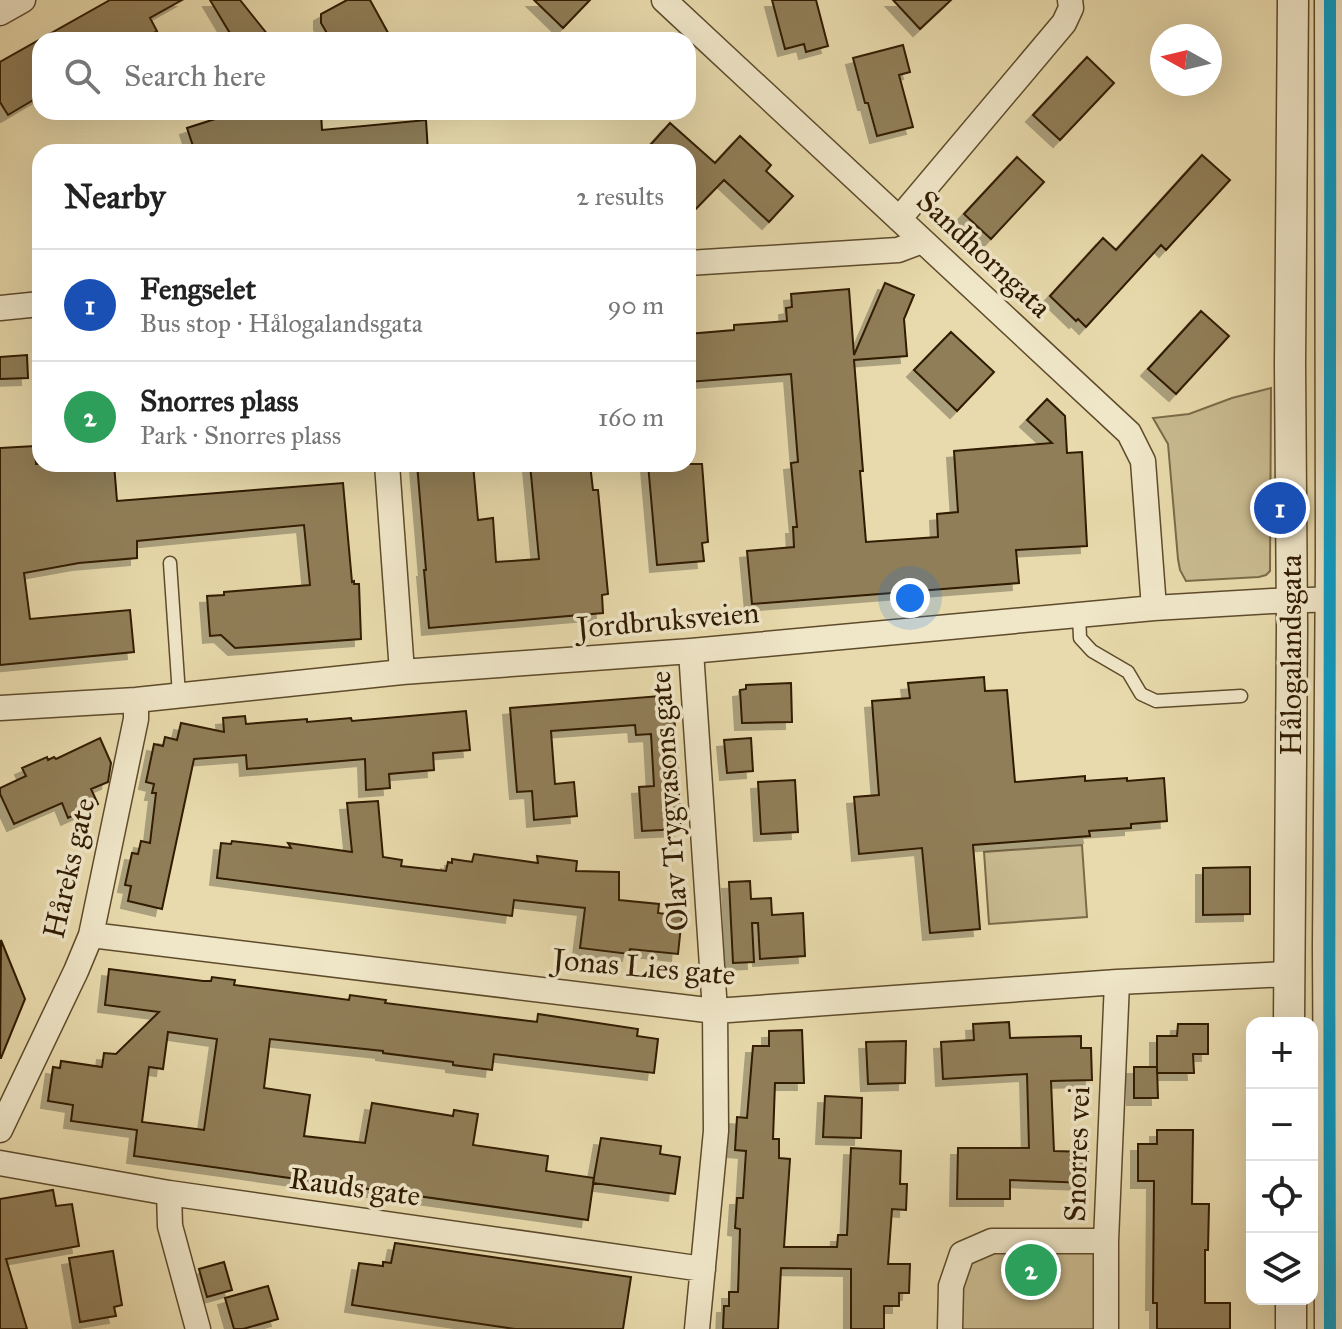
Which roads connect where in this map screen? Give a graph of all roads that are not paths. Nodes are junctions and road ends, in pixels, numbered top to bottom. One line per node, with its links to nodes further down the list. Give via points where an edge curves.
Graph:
1 (23, 0): 6 (street)
2 (664, 0): 7 (street, Sandhorngata)
3 (1070, 0): 7 (street, via 1064,23 1047,45)
4 (1293, 0): 14 (street, Hålogalandsgata)
5 (1330, 0): 15 (street, Hålogalandsgata)
6 (0, 13)
7 (899, 219): 8 (street, Sandhorngata)
8 (922, 241): 9 (street, via 898,250); 16 (street, Sandhorngata, via 1129,433 1143,461)
9 (696, 263)
10 (32, 305): 11 (street)
11 (0, 308)
12 (388, 472): 19 (street)
13 (170, 563): 20 (lane)
14 (1292, 600): 15 (street, Jordbruksveien); 16 (street, Jordbruksveien); 25 (street, Hålogalandsgata)
15 (1336, 600): 26 (street, Hålogalandsgata)
16 (1154, 608): 17 (street, Jordbruksveien)
17 (1079, 615): 18 (street, Jordbruksveien); 21 (lane, via 1080,638 1128,672 1141,694 1156,701)
18 (691, 651): 19 (street, Jordbruksveien); 28 (street, Olav Trygvasons gate)
19 (402, 672): 20 (street, Jordbruksveien)
20 (179, 695): 22 (street, Jordbruksveien)
21 (1241, 696)
22 (136, 700): 23 (street, Jordbruksveien); 24 (street, Håreks gate)
23 (0, 708)
24 (91, 935): 28 (street, Jonas Lies gate); 30 (street, Håreks gate)
25 (1289, 974): 27 (street, Jonas Lies gate); 29 (street, Hålogalandsgata)
26 (1335, 975): 41 (street, Hålogalandsgata)
27 (1117, 982): 28 (street, Jonas Lies gate); 33 (street, Snorres vei)
28 (715, 1011): 34 (street, Olav Trygvasons gate, via 716,1131)
29 (1289, 1017)
30 (0, 1130)
31 (0, 1163): 32 (street, Rauds gate)
32 (169, 1193): 34 (street, Rauds gate); 36 (street, via 170,1226)
33 (1106, 1241): 38 (street, via 992,1241 962,1254 951,1286); 39 (street, Snorres vei)
34 (703, 1269): 37 (street, Olav Trygvasons gate)
35 (1291, 1305): 40 (street)
36 (198, 1329)
37 (697, 1329)
38 (950, 1329)
39 (1106, 1329)
40 (1291, 1329)
41 (1330, 1329)

